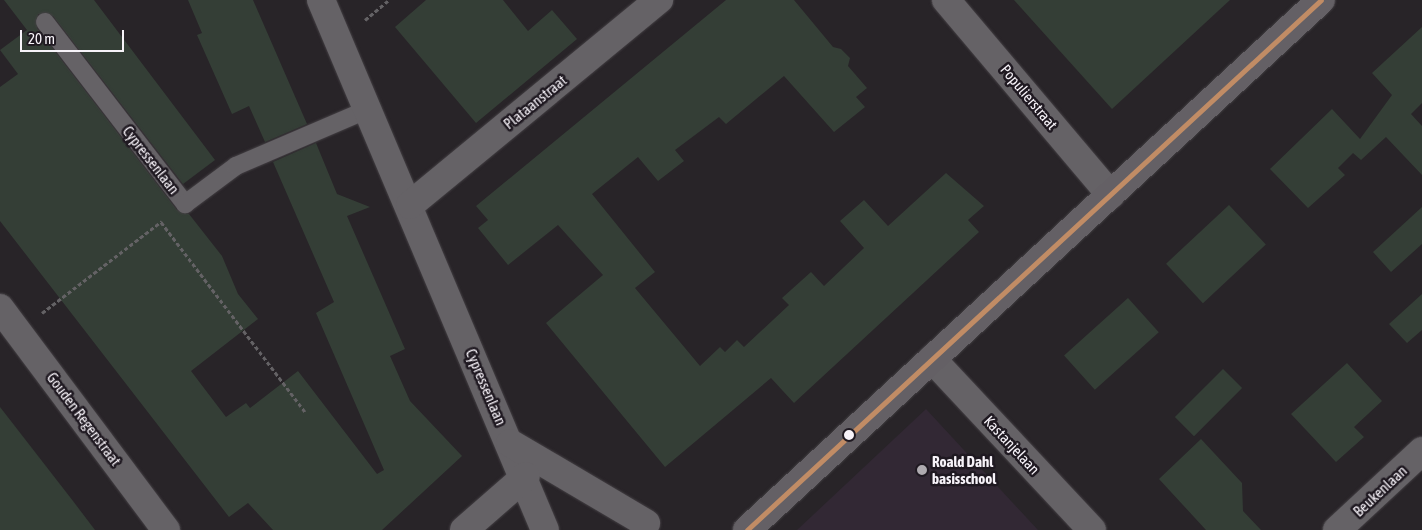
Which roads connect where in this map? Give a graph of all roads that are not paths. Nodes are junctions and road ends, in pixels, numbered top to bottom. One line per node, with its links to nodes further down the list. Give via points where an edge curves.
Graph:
1 (321, 0): 6 (street, Cypressenlaan)
2 (659, 0): 8 (street, Plataanstraat)
3 (946, 0): 7 (street, Populierstraat)
4 (1321, 0): 7 (street)
5 (45, 22): 6 (lane, Cypressenlaan, via 185,204 236,166)
6 (369, 109): 8 (street, Cypressenlaan)
7 (1111, 195): 10 (street)
8 (410, 204): 11 (street, Cypressenlaan)
9 (0, 308): 15 (street, Gouden Regenstraat)
10 (932, 360): 18 (street); 19 (street, Kastanjelaan)
11 (510, 443): 13 (street, Cypressenlaan); 14 (street, Cypressenlaan)
12 (1422, 451): 20 (street, Beukenlaan)
13 (526, 476): 16 (street); 17 (street, Cypressenlaan)
14 (646, 523)
15 (166, 530)
16 (464, 530)
17 (545, 530)
18 (747, 530)
19 (1092, 530)
20 (1337, 530)

